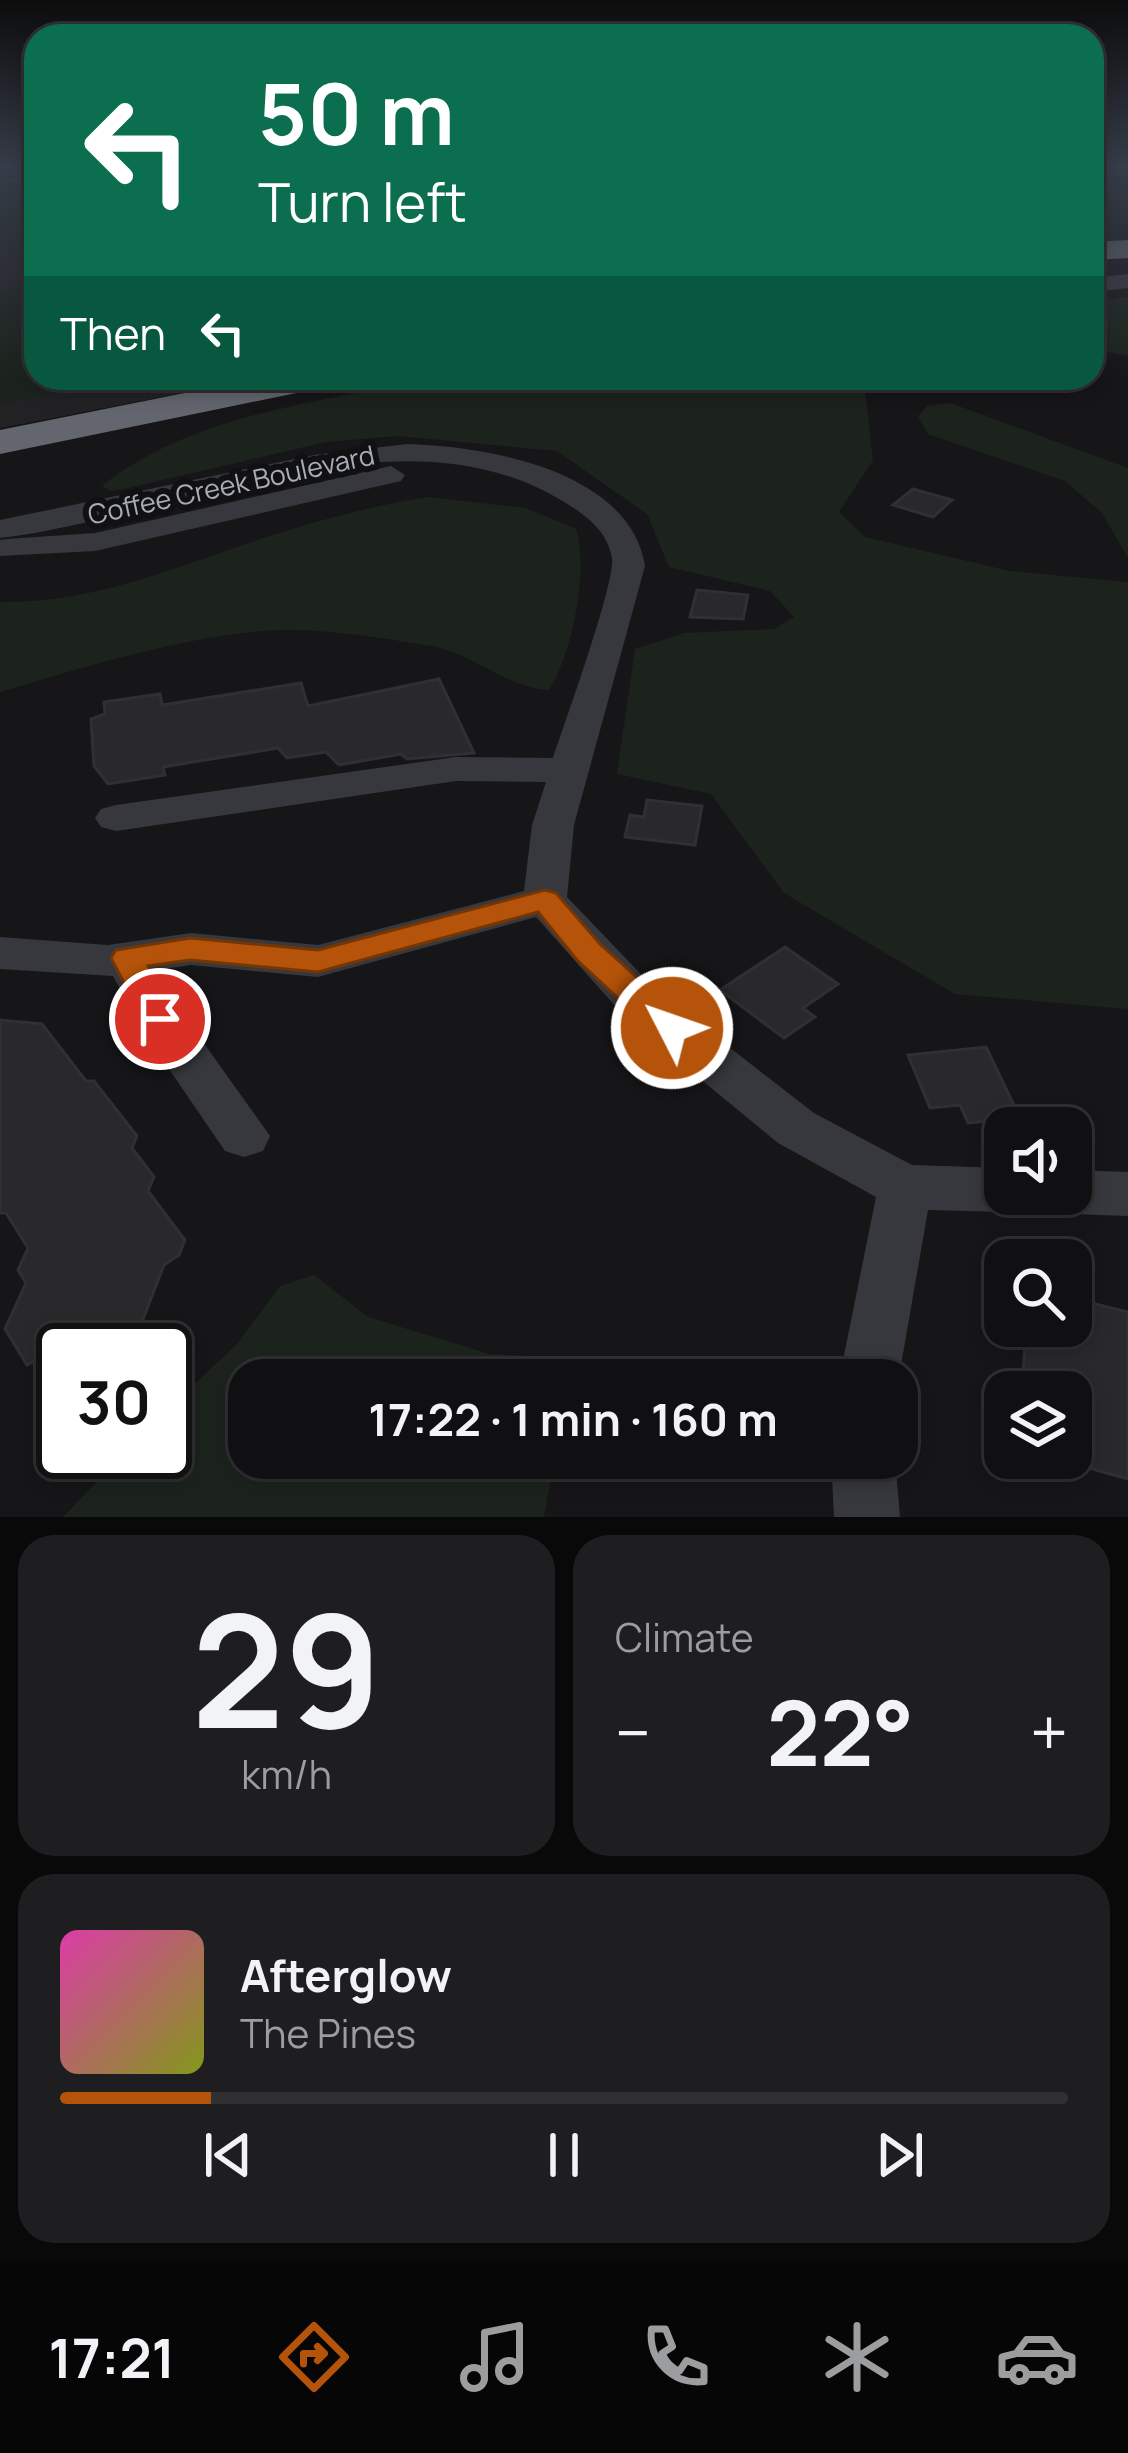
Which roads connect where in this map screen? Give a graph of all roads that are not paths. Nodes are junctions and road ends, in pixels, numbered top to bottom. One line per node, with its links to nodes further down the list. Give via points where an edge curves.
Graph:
1 (257, 390): 2 (highway)
2 (0, 442)
3 (594, 509): 4 (street, Coffee Creek Boulevard, via 554,482 497,461 389,452); 5 (street, Coffee Creek Boulevard, via 500,478 406,474 95,542); 6 (street, Coffee Creek Boulevard, via 619,531 628,566)
4 (0, 529)
5 (0, 548)
6 (569, 770): 7 (street, via 456,769); 8 (street, Coffee Creek Boulevard)
7 (116, 818)
8 (545, 900): 10 (street, via 318,961 190,949); 12 (street, via 641,1004 779,1114)
9 (0, 953): 10 (street)
10 (127, 958): 11 (street)
11 (244, 1136)
12 (904, 1186): 13 (street); 16 (street)
13 (984, 1189)
14 (1092, 1193): 15 (street)
15 (1128, 1194)
16 (874, 1359)
17 (864, 1479): 18 (street)
18 (867, 1517)

